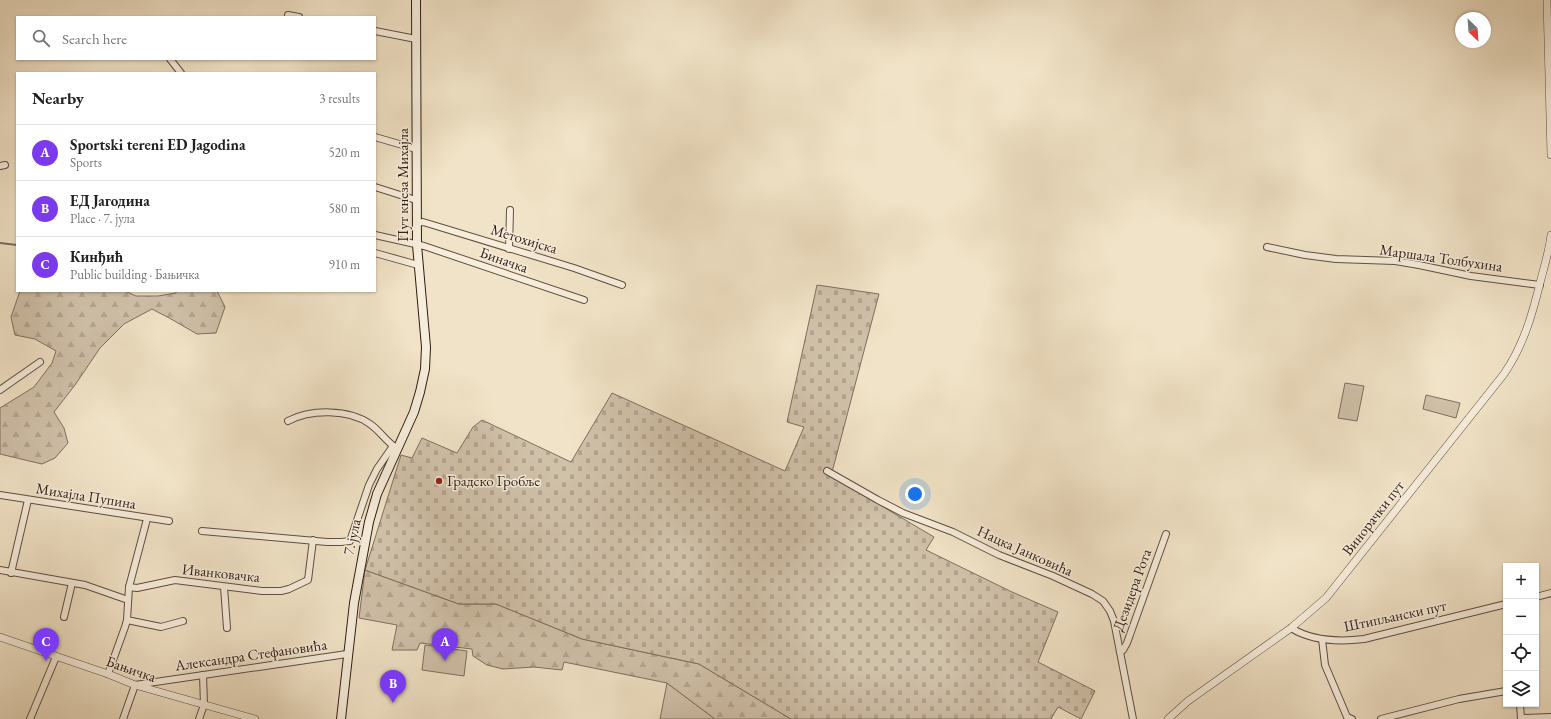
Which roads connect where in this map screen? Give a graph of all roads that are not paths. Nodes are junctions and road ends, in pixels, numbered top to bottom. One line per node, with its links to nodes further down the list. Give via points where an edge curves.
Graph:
1 (416, 0): 6 (main road, Пут кнеза Михајла)
2 (1548, 0): 11 (street)
3 (288, 15): 4 (street)
4 (294, 16)
5 (376, 31): 6 (street)
6 (416, 39): 10 (main road, Пут кнеза Михајла)
7 (171, 60): 8 (street)
8 (180, 72)
9 (376, 137): 10 (street)
10 (416, 149): 13 (main road, Пут кнеза Михајла)
11 (1551, 155)
12 (376, 187): 13 (street)
13 (416, 200): 15 (main road, Пут кнеза Михајла)
14 (510, 210): 20 (street)
15 (417, 223): 18 (main road, Пут кнеза Михајла); 20 (street, Метохијска, via 423,222)
16 (376, 235): 18 (street, Биначка)
17 (1551, 235): 24 (street, Винорачки пут)
18 (417, 245): 22 (main road, Пут кнеза Михајла); 25 (street, Биначка)
19 (1267, 247): 24 (street, Маршала Толбухина, via 1336,259 1395,261 1471,276)
20 (510, 249): 23 (street, Метохијска)
21 (376, 253): 22 (street)
22 (418, 265): 27 (main road, Пут кнеза Михајла)
23 (622, 285)
24 (1540, 285): 52 (street, Винорачки пут, via 1529,325 1504,374 1326,598)
25 (584, 300)
26 (40, 362): 28 (street)
27 (425, 370): 30 (main road, 7. јула, via 417,404)
28 (0, 390)
29 (288, 421): 30 (street, via 310,412 351,415 369,423)
30 (396, 448): 38 (street, via 377,469 369,485 350,541); 56 (main road, 7. јула, via 377,494 369,522 356,587)
31 (827, 472): 55 (street, Нацка Јанковића, via 903,513 1053,576 1103,601 1114,621)
32 (0, 495): 33 (street, Михајла Пупина)
33 (28, 500): 34 (street, Михајла Пупина); 40 (street)
34 (147, 519): 35 (street, Михајла Пупина); 43 (street)
35 (169, 522)
36 (202, 531): 38 (street)
37 (1166, 534): 55 (street, Дезидера Рота, via 1127,643)
38 (313, 540): 42 (street, Иванковачка, via 308,580 281,591)
39 (0, 570): 40 (street)
40 (10, 573): 41 (street)
41 (72, 583): 46 (street); 48 (street)
42 (224, 587): 43 (street, Иванковачка, via 175,580); 51 (street)
43 (129, 588): 46 (street)
44 (1551, 593): 45 (street)
45 (1539, 596)
46 (128, 600): 49 (street)
47 (1503, 605): 54 (street, Штипљански пут, via 1364,639)
48 (64, 617)
49 (127, 620): 50 (street, via 161,627); 58 (street)
50 (183, 621)
51 (227, 628)
52 (1290, 628): 54 (street, Штипљански пут, via 1300,634); 71 (street, Винорачки пут, via 1188,701)
53 (0, 637): 57 (street, Бањичка)
54 (1322, 639): 72 (street, via 1325,665 1347,717)
55 (1120, 652): 70 (street, Нацка Јанковића)
56 (347, 654): 59 (street, Александра Стефановића); 69 (main road, 7. јула)
57 (56, 657): 58 (street, Бањичка); 65 (street)
58 (108, 674): 60 (street, Бањичка)
59 (203, 674): 60 (street, Александра Стефановића); 62 (street)
60 (135, 685): 62 (street, Бањичка); 66 (street)
61 (1503, 692): 73 (street, via 1459,699)
62 (204, 705): 67 (street); 68 (street, Бањичка)
63 (1520, 707): 74 (street)
64 (1551, 717): 74 (street)
65 (30, 719)
66 (123, 719)
67 (199, 719)
68 (255, 719)
69 (340, 719)
70 (1133, 719)
71 (1168, 719)
72 (1352, 719)
73 (1381, 719)
74 (1522, 719)

